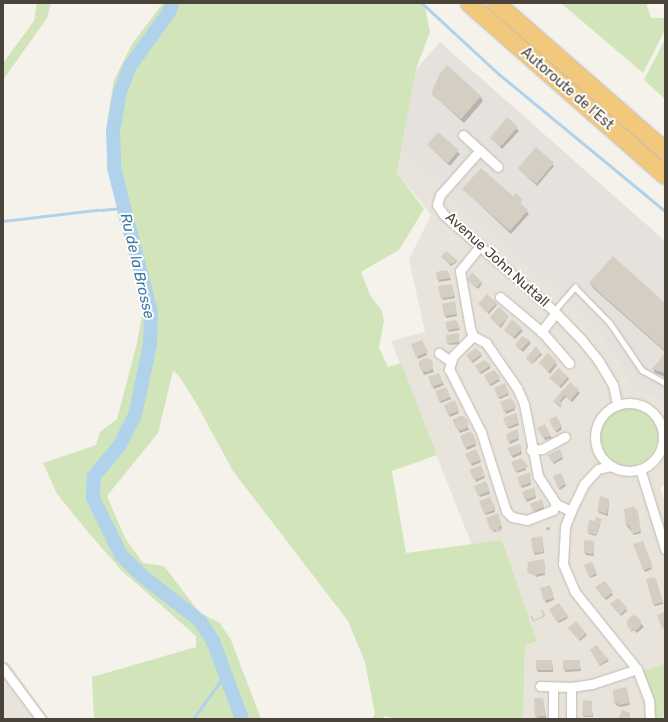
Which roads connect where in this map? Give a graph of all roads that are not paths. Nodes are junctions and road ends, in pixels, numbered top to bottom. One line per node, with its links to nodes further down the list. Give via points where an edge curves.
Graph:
1 (468, 3): 7 (highway, Autoroute de l’Est)
2 (496, 3): 5 (highway, Autoroute de l’Est)
3 (463, 135): 4 (street)
4 (480, 150): 6 (street); 8 (street, Avenue John Nuttall, via 440,195 436,205)
5 (665, 151)
6 (498, 167)
7 (665, 174)
8 (480, 246): 10 (street, Avenue John Nuttall); 12 (street, via 460,271)
9 (500, 297): 11 (street, Avenue John Nuttall)
10 (555, 312): 11 (street, Avenue John Nuttall); 16 (lane, via 574,287 610,323 642,370); 17 (street, Avenue John Nuttall, via 598,360 612,385)
11 (541, 332): 15 (street, Avenue John Nuttall)
12 (473, 336): 14 (street); 20 (street, via 486,343 517,388 524,404)
13 (439, 354): 14 (street)
14 (450, 361): 23 (street, via 449,369 453,380 481,432 506,511 512,517 527,520 547,514)
15 (569, 363)
16 (665, 383)
17 (617, 404): 19 (street, via 638,403 647,407 661,423); 21 (street, via 608,410 596,428 598,450)
18 (565, 437): 20 (street, via 542,449)
19 (664, 444): 22 (street, via 651,463)
20 (531, 450): 23 (street, via 538,476)
21 (611, 466): 22 (street, via 621,470); 24 (street, via 598,468 584,484)
22 (640, 469): 25 (street)
23 (556, 504): 24 (street)
24 (571, 511): 27 (street, via 565,526 563,542 563,564 568,579 588,610 624,650)
25 (665, 549)
26 (3, 668): 31 (street)
27 (637, 669): 30 (street, via 592,684); 34 (street, via 650,700)
28 (540, 686): 29 (street)
29 (553, 687): 30 (street); 32 (street)
30 (571, 687): 33 (street)
31 (41, 719)
32 (554, 719)
33 (571, 719)
34 (650, 719)

